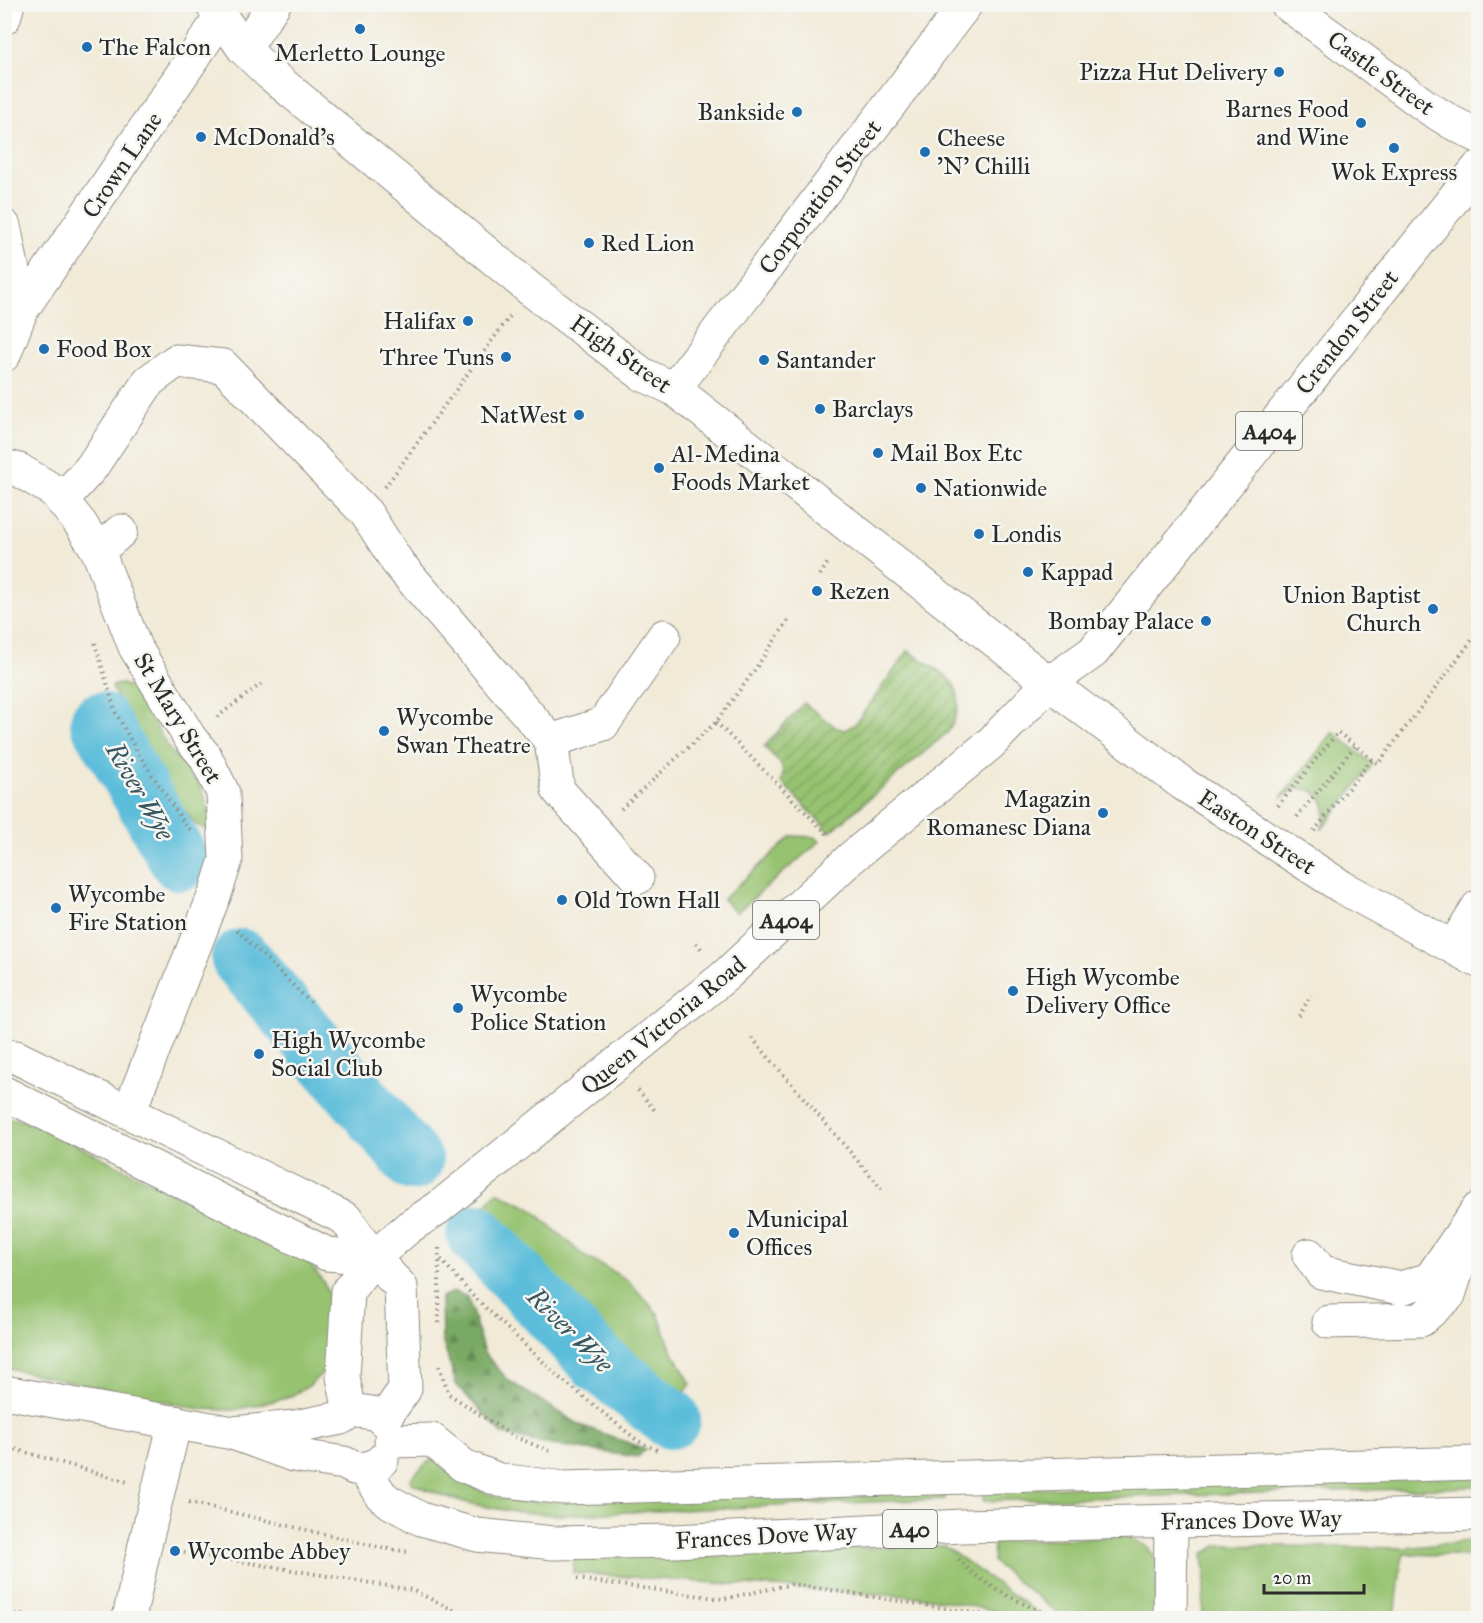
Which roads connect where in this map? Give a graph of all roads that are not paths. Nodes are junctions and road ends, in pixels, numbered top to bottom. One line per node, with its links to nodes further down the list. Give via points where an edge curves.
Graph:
1 (8, 4): 6 (main road)
2 (274, 4): 7 (main road)
3 (966, 4): 13 (main road, Corporation Street)
4 (1287, 4): 8 (main road, Castle Street, via 1428,107)
5 (216, 11): 7 (main road, High Street); 11 (main road, Crown Lane)
6 (4, 18)
7 (244, 49): 13 (main road, High Street, via 530,289 642,374)
8 (1479, 136)
9 (1479, 168): 17 (main road, Crendon Street / A404, via 1105,639)
10 (4, 226): 11 (main road)
11 (21, 311): 12 (main road, Crown Lane)
12 (4, 355)
13 (674, 389): 17 (main road, High Street)
14 (4, 466): 15 (main road, St Mary Street, via 19,470)
15 (62, 500): 18 (main road, via 91,468 149,381 176,362 223,366 366,513 398,563); 24 (main road, St Mary Street, via 80,523 110,541 135,647 190,738 206,756 223,793 226,860)
16 (664, 636): 18 (main road, via 603,724)
17 (1049, 683): 21 (main road, Easton Street, via 1183,784 1285,832 1342,886); 27 (main road, Queen Victoria Road / A404, via 975,757 851,858 725,976)
18 (551, 741): 19 (main road, via 558,790)
19 (637, 878)
20 (1479, 907): 21 (main road)
21 (1466, 954)
22 (4, 1056): 24 (main road, via 16,1057)
23 (4, 1093): 27 (main road, via 327,1254)
24 (129, 1112): 27 (main road, via 346,1219)
25 (1477, 1211): 26 (main road, via 1430,1279 1401,1288 1321,1272); 28 (main road, via 1449,1295 1421,1320)
26 (1309, 1255)
27 (373, 1258): 30 (main road, Queen Victoria Road, via 348,1291 343,1377); 32 (main road, via 401,1287 405,1389)
28 (1329, 1322)
29 (4, 1392): 31 (main road)
30 (346, 1415): 32 (main road, via 369,1411); 33 (main road, via 295,1427); 35 (main road, via 333,1431 332,1441 337,1456)
31 (175, 1422): 33 (main road); 38 (main road)
32 (387, 1430): 34 (main road, Frances Dove Way / A40, via 432,1440 464,1466 499,1480 564,1488); 35 (main road, via 385,1457 378,1464)
33 (233, 1433): 35 (main road, via 293,1455)
34 (1479, 1463)
35 (354, 1466): 37 (main road, Frances Dove Way / A40, via 388,1501 421,1519 477,1535 553,1543 675,1541 952,1526)
36 (1479, 1514): 37 (main road, Frances Dove Way / A40)
37 (1171, 1522): 39 (main road)
38 (129, 1618)
39 (1170, 1618)

